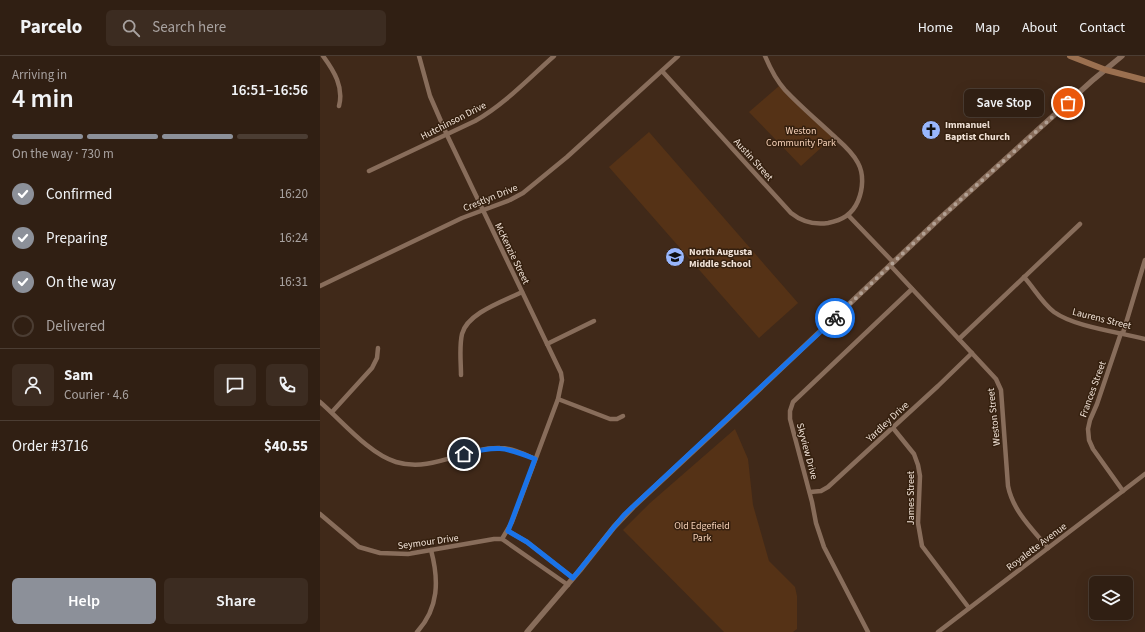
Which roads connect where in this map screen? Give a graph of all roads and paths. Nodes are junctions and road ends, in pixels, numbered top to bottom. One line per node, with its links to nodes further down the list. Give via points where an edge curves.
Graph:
1 (323, 56): 11 (street, via 336,74 341,96)
2 (419, 56): 12 (street, McKenzie Street, via 430,96)
3 (554, 56): 12 (street, Hutchinson Drive, via 496,108)
4 (678, 56): 9 (street, Crestlyn Drive)
5 (765, 56): 15 (street, via 784,89 848,149 858,162 862,187 857,204)
6 (1070, 56): 8 (main road)
7 (1122, 56): 8 (street)
8 (1106, 70): 10 (main road); 18 (street)
9 (662, 71): 14 (street, Crestlyn Drive, via 523,193); 15 (street, Austin Street, via 795,216 807,222 822,224)
10 (1145, 80)
11 (339, 106)
12 (447, 135): 13 (street, Hutchinson Drive); 14 (street, McKenzie Street)
13 (369, 171)
14 (482, 210): 20 (street, Crestlyn Drive); 22 (street, McKenzie Street)
15 (848, 215): 18 (street, Weston Street)
16 (1080, 224): 19 (street)
17 (1145, 260): 24 (street, Frances Street)
18 (892, 264): 21 (street, Weston Street); 45 (street, via 624,515)
19 (1024, 277): 24 (street, Laurens Street, via 1048,307 1060,316); 25 (street)
20 (320, 286)
21 (912, 289): 25 (street, Weston Street); 39 (street, Skyview Drive, via 793,402 790,419)
22 (522, 292): 27 (street, McKenzie Street); 30 (street, via 485,310 468,323 462,336)
23 (594, 321): 27 (street)
24 (1122, 333): 26 (street, Laurens Street); 38 (street, Frances Street, via 1088,429 1093,449)
25 (959, 339): 29 (street, Weston Street)
26 (1145, 339)
27 (547, 344): 31 (street, McKenzie Street, via 562,376)
28 (378, 348): 33 (street, via 372,368)
29 (972, 352): 35 (street, Yardley Drive); 43 (street, Weston Street, via 994,375 1001,390 1011,499)
30 (461, 375)
31 (558, 399): 34 (street, via 610,418 617,419); 36 (street, McKenzie Street)
32 (320, 402): 33 (street)
33 (332, 412): 36 (street, via 371,448 395,461 415,465 428,464 496,448 512,450)
34 (622, 416)
35 (893, 428): 39 (street, Yardley Drive, via 828,487); 47 (street, James Street, via 914,454 918,465 918,524 922,546)
36 (535, 459): 41 (street, McKenzie Street)
37 (1145, 474): 38 (street, Royalette Avenue)
38 (1123, 491): 43 (street, Royalette Avenue)
39 (810, 492): 50 (street, Skyview Drive, via 824,547)
40 (320, 514): 44 (street, Seymour Drive, via 359,547 371,551 398,555)
41 (508, 531): 42 (street); 45 (street, via 527,542)
42 (502, 539): 44 (street, Seymour Drive); 46 (street)
43 (1048, 548): 47 (street, Royalette Avenue)
44 (431, 550): 48 (street, via 436,575 436,594 430,615)
45 (573, 578): 46 (street)
46 (568, 585): 49 (street)
47 (969, 608): 51 (street, Royalette Avenue)
48 (417, 632)
49 (528, 632)
50 (868, 632)
51 (938, 632)

